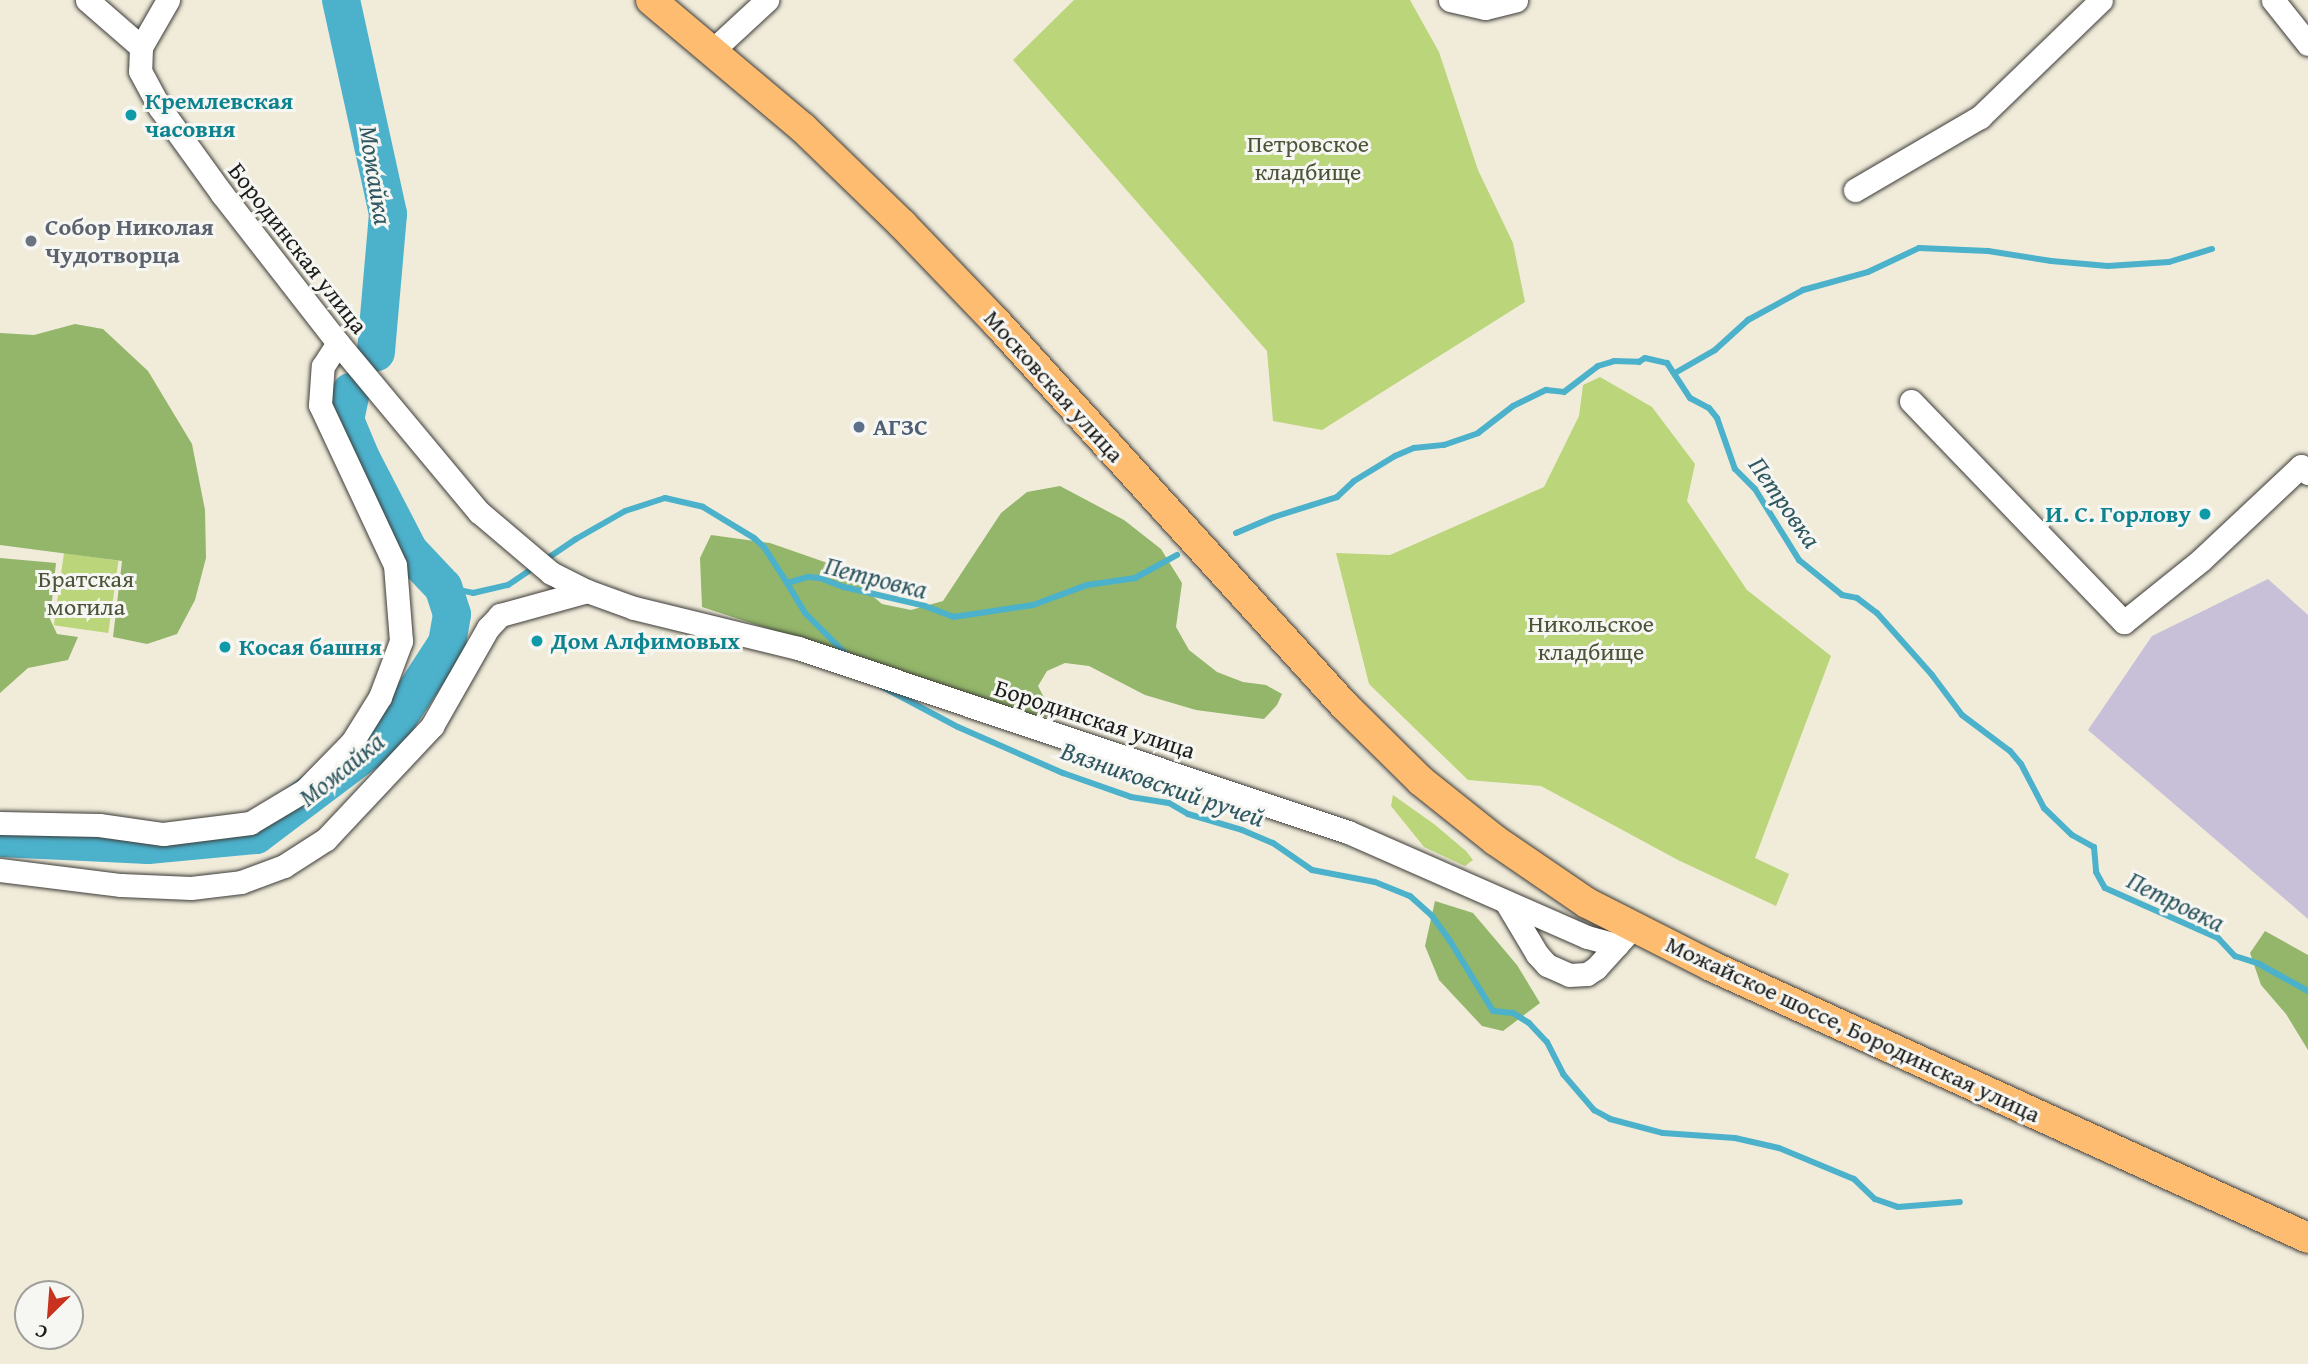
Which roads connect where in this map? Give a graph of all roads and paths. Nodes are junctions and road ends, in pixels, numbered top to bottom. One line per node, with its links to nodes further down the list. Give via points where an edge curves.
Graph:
1 (87, 0): 10 (street)
2 (168, 0): 10 (street)
3 (767, 0): 11 (street)
4 (1450, 0): 5 (street, via 1485,8)
5 (1516, 0)
6 (2101, 0): 12 (street, via 1980,117)
7 (2273, 0): 9 (street)
8 (659, 6): 11 (main road, Московская улица)
9 (2308, 44)
10 (141, 47): 13 (street, Бородинская улица, via 140,71 160,108)
11 (713, 50): 17 (main road, Московская улица, via 803,128 931,254 1344,705)
12 (1855, 190)
13 (338, 343): 16 (street, Бородинская улица, via 479,512 548,570); 18 (street, via 323,366 320,405 395,565 401,641 380,697 352,742 305,790 250,824 163,834 99,825)
14 (1911, 401): 15 (street, via 2124,622)
15 (2306, 466)
16 (587, 591): 19 (street, via 499,615 432,726 326,839 284,866 241,883 191,888 121,885); 20 (street, Бородинская улица, via 634,608 798,648 1335,827)
17 (1421, 781): 21 (main road, Можайское шоссе, Бородинская улица)
18 (0, 823)
19 (0, 870)
20 (1506, 902): 21 (street, Бородинская улица, via 1587,937); 21 (street, via 1537,954 1560,972 1587,974)
21 (1624, 935): 22 (main road, Можайское шоссе, Бородинская улица)
22 (2308, 1238)

